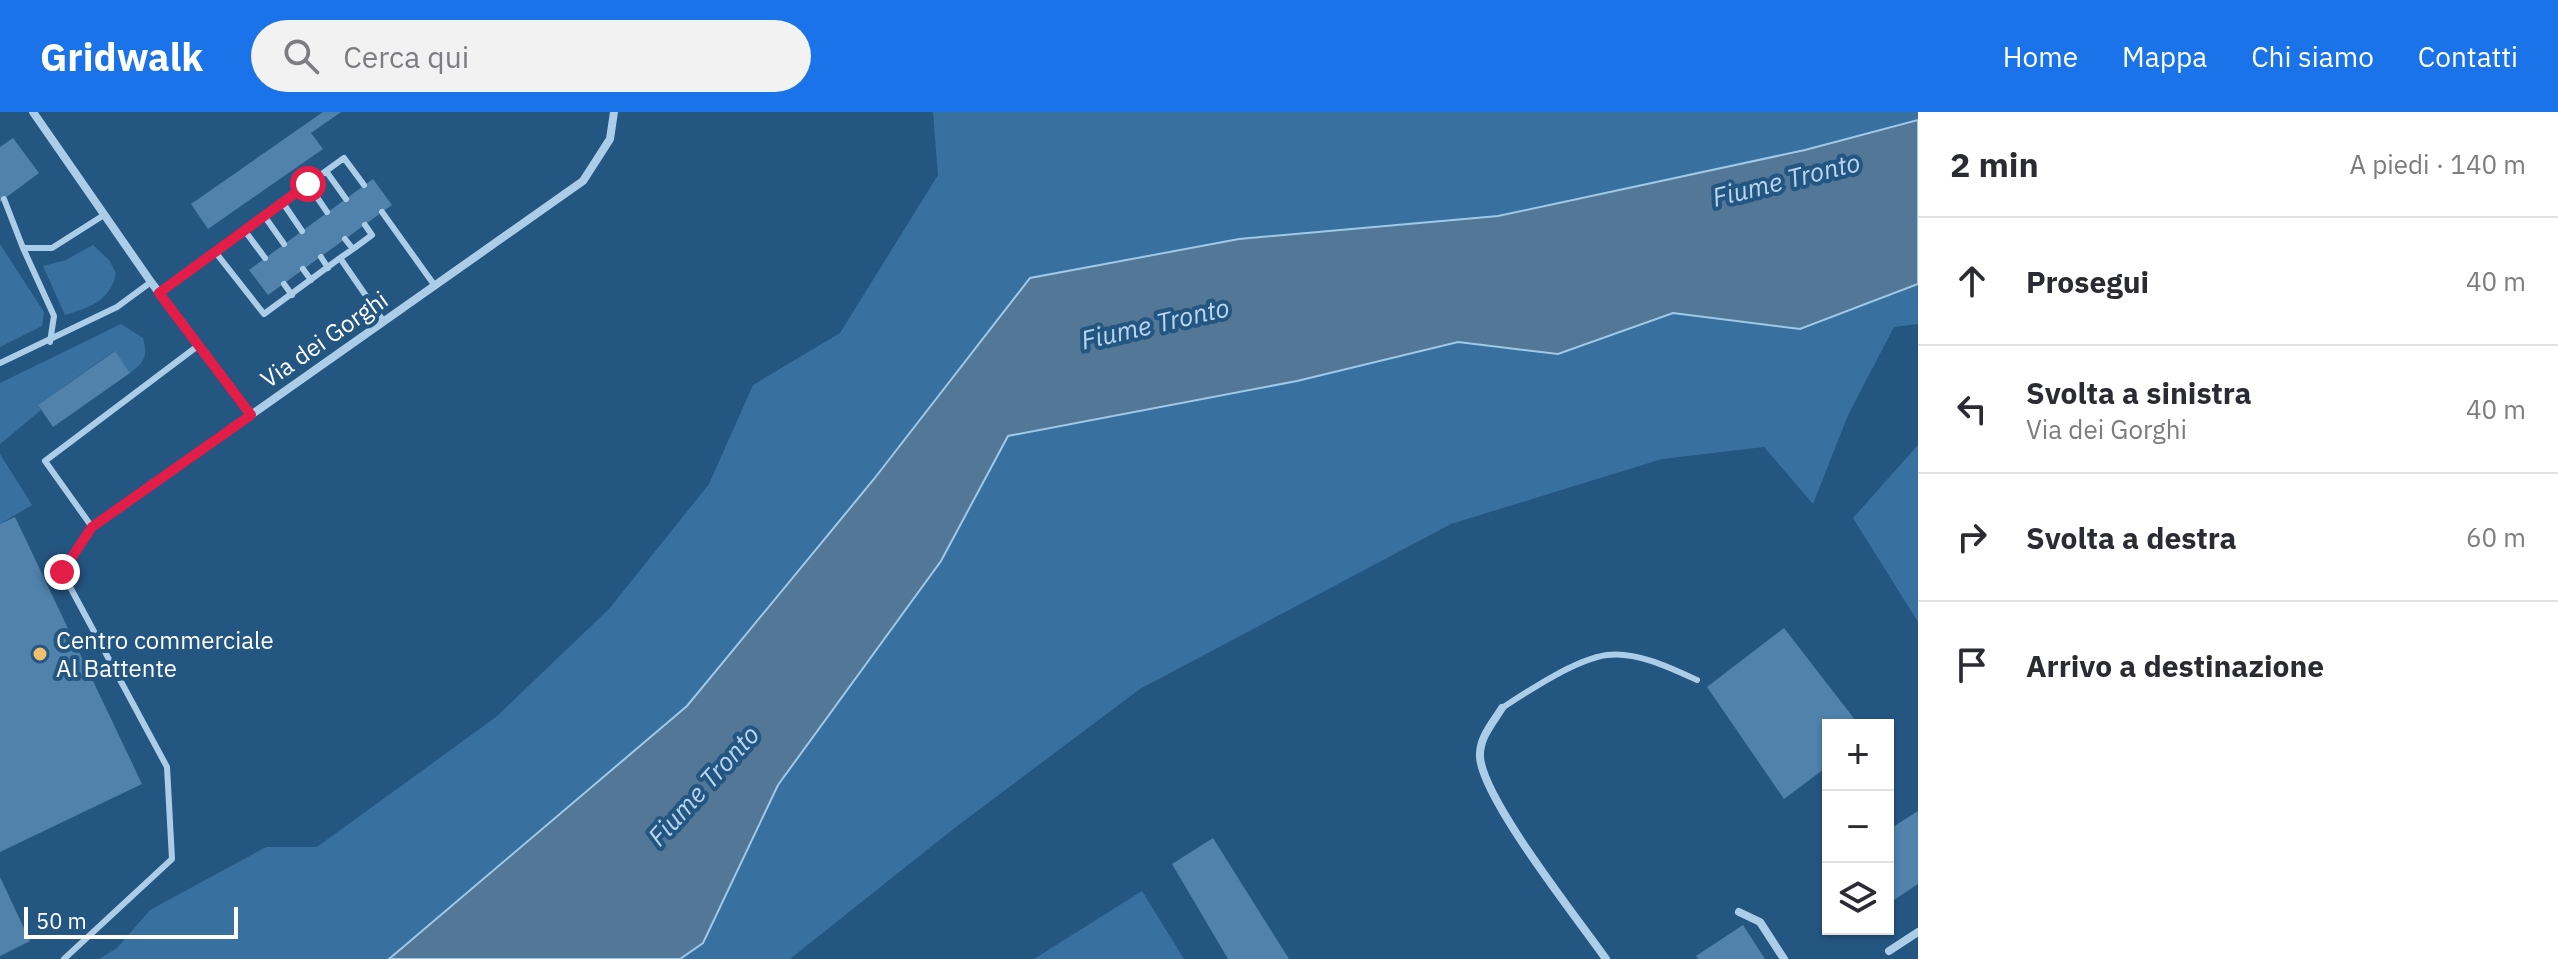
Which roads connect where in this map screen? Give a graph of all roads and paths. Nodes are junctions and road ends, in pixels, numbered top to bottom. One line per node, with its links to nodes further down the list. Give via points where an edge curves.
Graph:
1 (33, 112): 11 (street, Via dei Gorghi)
2 (614, 112): 29 (street, Via dei Gorghi, via 610,139 583,181)
3 (326, 171): 4 (lane); 5 (lane, via 344,158); 7 (lane)
4 (308, 184): 8 (lane); 9 (lane)
5 (364, 185)
6 (4, 199): 18 (lane)
7 (346, 199)
8 (283, 203): 12 (lane); 15 (lane)
9 (327, 212)
10 (382, 212): 29 (lane)
11 (104, 215): 18 (lane, via 52,248); 27 (street, Via dei Gorghi)
12 (265, 217): 14 (lane); 17 (lane)
13 (365, 225): 19 (lane, via 372,235)
14 (245, 231): 20 (lane); 22 (lane)
15 (302, 231)
16 (345, 239): 19 (lane)
17 (284, 244)
18 (23, 248): 33 (lane, via 54,316)
19 (353, 249): 23 (lane)
20 (216, 253): 30 (lane); 31 (lane, via 264,314)
21 (321, 257): 24 (lane)
22 (265, 258)
23 (340, 258): 24 (lane); 32 (lane)
24 (328, 268): 26 (lane)
25 (303, 269): 26 (lane)
26 (311, 280): 31 (lane)
27 (151, 282): 30 (street, Via dei Gorghi); 33 (lane, via 117,307)
28 (284, 284): 31 (lane)
29 (435, 286): 32 (street, Via dei Gorghi)
30 (159, 293): 34 (street, Via dei Gorghi)
31 (292, 295)
32 (384, 322): 36 (street, Via dei Gorghi)
33 (50, 342): 35 (lane)
34 (199, 345): 36 (street, Via dei Gorghi); 37 (lane, via 45,461)
35 (0, 363)
36 (251, 415): 37 (lane)
37 (92, 527): 43 (lane, via 62,572 167,767 172,859)
38 (1697, 680): 39 (lane, via 1654,661 1608,655 1543,681)
39 (1502, 708): 44 (street, via 1482,739 1480,759 1498,805)
40 (1739, 912): 45 (street, via 1760,922)
41 (1918, 932): 42 (street)
42 (1889, 951)
43 (64, 959)
44 (1606, 959)
45 (1784, 959)

